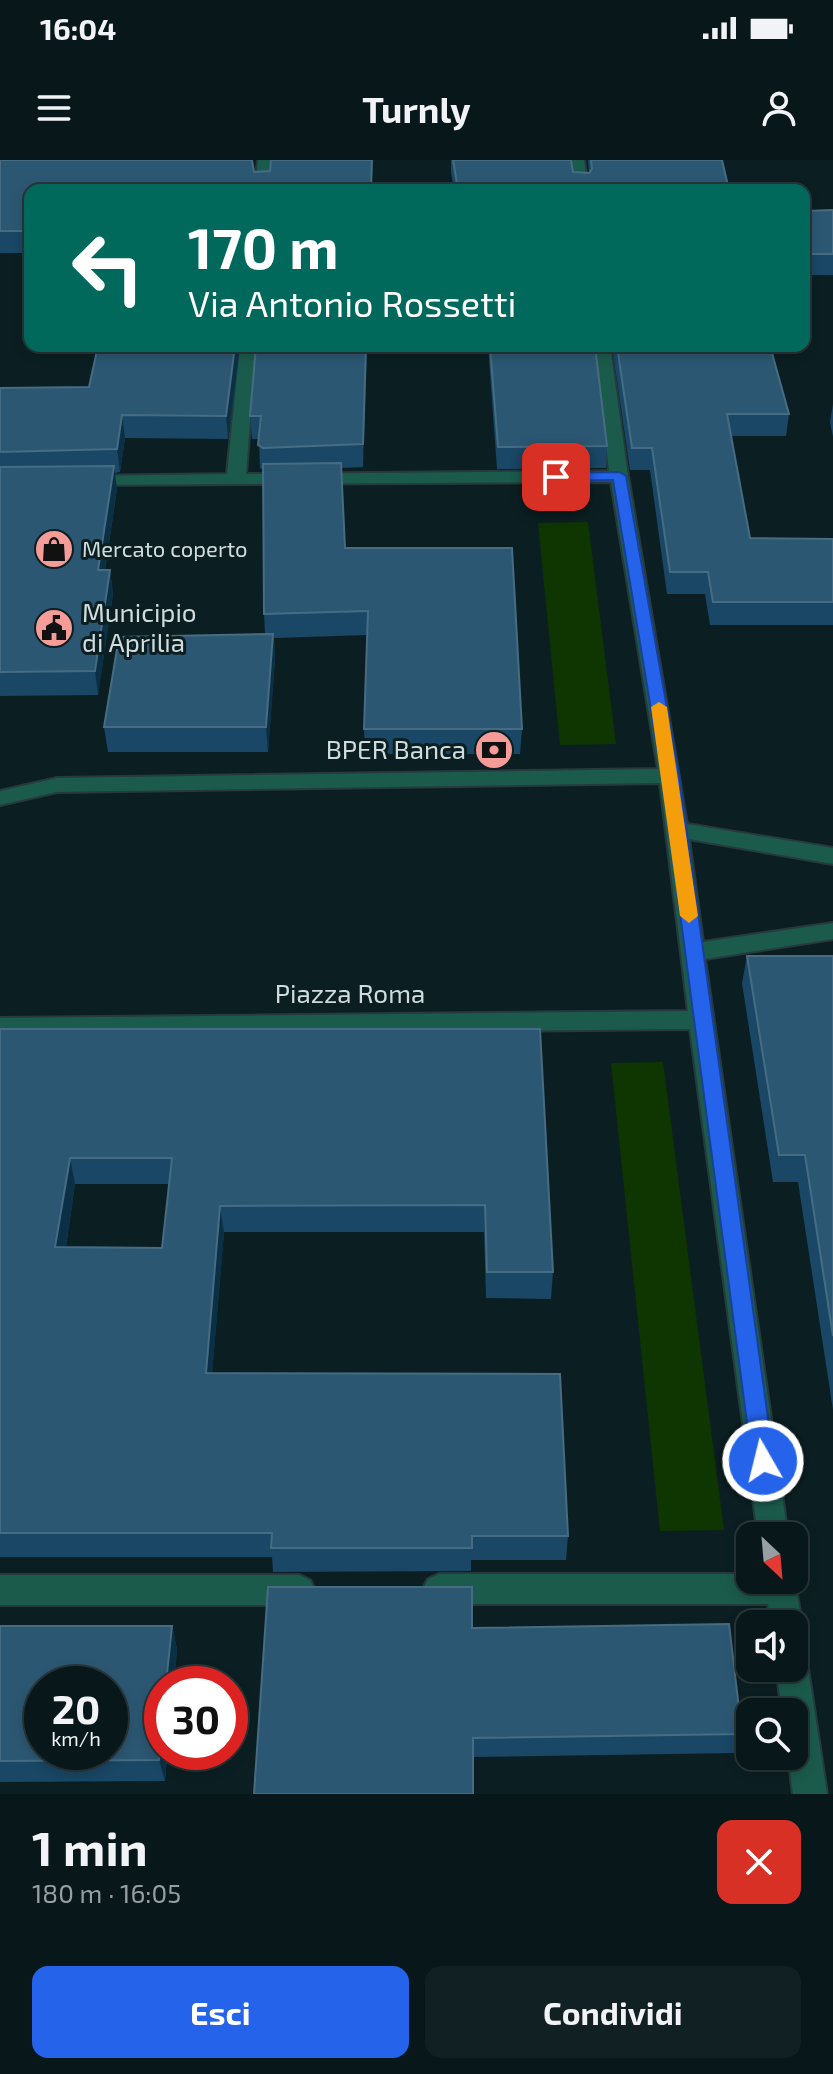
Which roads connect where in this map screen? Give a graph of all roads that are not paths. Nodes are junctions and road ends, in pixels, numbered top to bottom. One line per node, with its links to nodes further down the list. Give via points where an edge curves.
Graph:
1 (265, 160): 3 (street)
2 (577, 160): 4 (street)
3 (263, 184)
4 (580, 184)
5 (247, 352): 8 (street)
6 (603, 352): 7 (street)
7 (619, 476): 8 (street); 10 (street)
8 (236, 480): 9 (street)
9 (63, 481)
10 (670, 776): 11 (street, via 57,785); 12 (street)
11 (0, 798)
12 (678, 830): 13 (street); 15 (street)
13 (833, 856)
14 (833, 931): 15 (street)
15 (693, 952): 16 (street)
16 (701, 1020): 17 (street, Piazza Roma); 18 (street)
17 (0, 1027)
18 (771, 1522)
19 (736, 1585): 20 (street)
20 (412, 1589)
21 (0, 1590): 22 (street)
22 (333, 1590)
23 (794, 1682): 24 (street)
24 (810, 1794)

